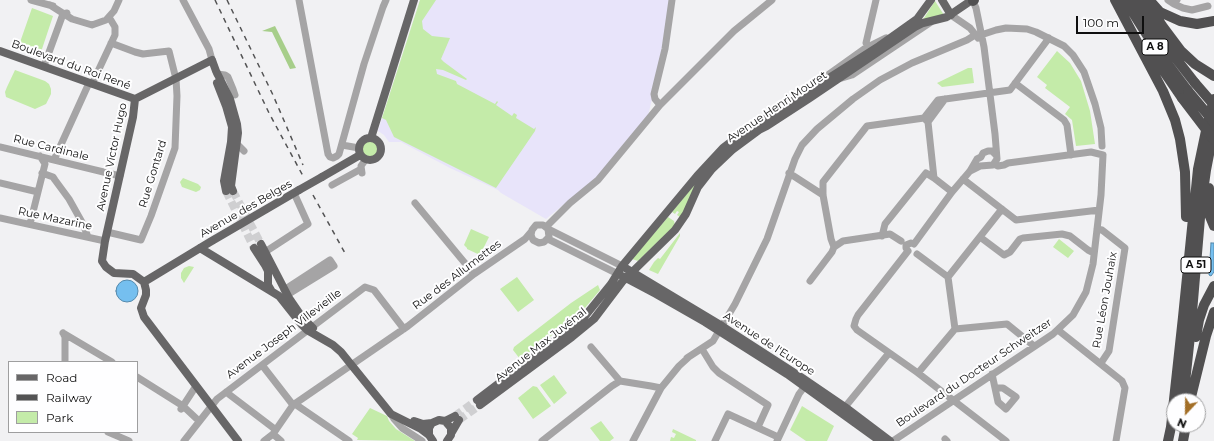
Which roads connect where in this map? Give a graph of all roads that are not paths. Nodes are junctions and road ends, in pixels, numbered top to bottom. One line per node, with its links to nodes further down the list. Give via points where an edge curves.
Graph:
1 (31, 0): 21 (street)
2 (119, 0): 23 (street)
3 (183, 0): 31 (street, via 209,49)
4 (298, 0): 52 (street, via 329,156 337,156)
5 (386, 0): 19 (street)
6 (414, 0): 50 (main road)
7 (672, 0): 44 (street, via 665,50 654,94)
8 (772, 0): 44 (street, via 734,31)
9 (876, 0): 30 (street, via 866,43)
10 (931, 0): 30 (main road, Avenue Henri Mouret, via 917,19)
11 (942, 0): 22 (main road)
12 (973, 0): 22 (main road, Avenue Henri Mouret); 26 (street)
13 (1116, 0): 40 (highway, via 1156,62); 115 (highway, via 1163,90 1180,139 1187,192)
14 (1125, 0): 40 (highway, A 8)
15 (1135, 0): 45 (highway, A 8, bridge, via 1167,47)
16 (1145, 0): 34 (highway, via 1181,51)
17 (1150, 0): 25 (highway, via 1160,12 1180,21 1197,24)
18 (1173, 1): 20 (street, via 1183,8 1192,10)
19 (381, 4): 52 (street)
20 (1208, 6)
21 (66, 13): 23 (street, via 94,21); 32 (street)
22 (951, 15): 24 (main road, Avenue Henri Mouret); 26 (street)
23 (109, 17): 28 (street, via 116,30)
24 (933, 21): 30 (main road, Avenue Henri Mouret, via 923,23); 36 (street, via 852,75)
25 (1214, 21)
26 (978, 35): 27 (street, Boulevard du Docteur Schweitzer, via 1006,28 1027,29); 39 (street, via 983,43); 69 (street, Boulevard du Docteur Schweitzer, via 912,63 860,94 817,129 802,145)
27 (1049, 38): 38 (street); 56 (street, Boulevard du Docteur Schweitzer, via 1064,46 1084,72 1101,128)
28 (112, 43): 35 (street, via 143,54 169,51); 37 (street)
29 (0, 51): 32 (main road, Boulevard du Roi René)
30 (871, 51): 36 (main road, Avenue Henri Mouret); 63 (main road, Avenue Henri Mouret, via 732,140)
31 (210, 61): 33 (main road); 35 (main road, Avenue Victor Hugo); 54 (main road, via 229,115)
32 (44, 66): 37 (main road, Boulevard du Roi René)
33 (217, 74): 41 (street, via 228,78); 54 (main road, via 230,100 237,124)
34 (1210, 74)
35 (176, 78): 42 (main road, Avenue Victor Hugo); 89 (street, Rue Gontard, via 175,148 142,240)
36 (838, 80): 105 (main road, Avenue Henri Mouret, via 759,130 719,161 698,188 675,230)
37 (91, 83): 42 (main road, Boulevard du Roi René); 65 (street)
38 (1015, 83): 39 (street, via 1010,90); 60 (street, via 1064,120 1067,124)
39 (990, 93): 46 (street, via 945,99); 49 (street)
40 (1185, 94): 47 (highway, A 8, bridge); 51 (highway, bridge)
41 (235, 95)
42 (135, 99): 70 (main road, Avenue Victor Hugo)
43 (1214, 99): 115 (highway, A 51, via 1198,169)
44 (660, 105): 87 (street, via 598,180 570,203)
45 (1214, 105)
46 (926, 120): 71 (street); 79 (street, via 867,126 823,182)
47 (1214, 122)
48 (1214, 129): 140 (highway, A 51, via 1201,206)
49 (995, 134): 58 (street); 64 (street)
50 (371, 138): 59 (main road, via 364,139 359,145); 59 (main road, via 379,143 380,152 374,159)
51 (1214, 140)
52 (342, 145): 59 (street)
53 (0, 146): 61 (street, Rue Cardinale)
54 (233, 146): 57 (street, via 240,146); 75 (main road)
55 (1214, 147): 86 (highway, via 1208,208)
56 (1099, 149): 60 (street); 82 (street, Boulevard du Docteur Schweitzer)
57 (244, 151)
58 (988, 151): 62 (street); 64 (street, via 992,151)
59 (362, 154): 74 (street, via 361,171); 77 (main road, Avenue des Belges, bridge)
60 (1071, 155): 64 (street, via 998,166)
61 (40, 156): 65 (street, Rue Cardinale); 68 (street, via 45,164)
62 (981, 157): 66 (street); 67 (street)
63 (712, 158): 83 (street); 102 (main road, Avenue Henri Mouret)
64 (996, 159): 66 (street, via 991,166)
65 (54, 160): 70 (street, Rue Cardinale)
66 (986, 166): 67 (street)
67 (970, 171): 72 (street)
68 (42, 173): 76 (street); 92 (street, via 56,180 83,224)
69 (790, 173): 79 (street); 118 (street, Boulevard du Docteur Schweitzer, via 767,239)
70 (120, 176): 89 (main road, Avenue Victor Hugo)
71 (934, 178): 78 (street); 91 (street, via 926,173 885,224)
72 (963, 179): 78 (street); 81 (street)
73 (0, 183): 76 (street)
74 (332, 185)
75 (230, 191)
76 (38, 192): 85 (street)
77 (297, 192): 98 (main road, Avenue des Belges); 99 (street, via 308,224)
78 (952, 192): 124 (street, via 914,244 906,245 908,252 856,319 854,326 857,330)
79 (823, 195): 97 (street, via 830,239)
80 (416, 203): 103 (street)
81 (1002, 209): 82 (street, via 1016,220); 93 (street)
82 (1099, 210): 88 (street, Boulevard du Docteur Schweitzer)
83 (663, 211)
84 (0, 218): 85 (street, Rue Mazarine)
85 (30, 224): 92 (street, Rue Mazarine)
86 (1214, 226)
87 (547, 228): 90 (street, via 536,225); 94 (street); 102 (street)
88 (1097, 230): 100 (street, Boulevard du Docteur Schweitzer); 128 (street, Rue Léon Jouhaix, via 1102,230 1125,248 1109,351)
89 (107, 232): 95 (main road, Avenue Victor Hugo)
90 (529, 236): 94 (street, via 538,243); 103 (street, Rue des Allumettes)
91 (882, 236): 96 (street, via 890,234); 97 (street, via 843,241)
92 (88, 237): 95 (street, Rue Mazarine)
93 (980, 237): 100 (street, via 1004,254 1010,252 1023,238 1066,234); 107 (street)
94 (548, 239): 104 (street)
95 (105, 241): 110 (main road, Avenue Victor Hugo, via 102,261 106,267 116,274 133,274)
96 (901, 241)
97 (834, 247): 109 (street)
98 (200, 248): 110 (main road, Avenue des Belges); 112 (main road)
99 (265, 252): 106 (main road, via 257,246 268,271); 108 (main road)
100 (1094, 252): 120 (street, Boulevard du Docteur Schweitzer, via 1086,292 1073,315)
101 (917, 254): 107 (street)
102 (622, 266): 104 (main road, Avenue Max Juvénal); 105 (main road)
103 (474, 274): 117 (street, Rue des Allumettes)
104 (618, 274): 105 (main road); 105 (main road, Avenue Max Juvénal, via 581,321 478,402 587,325)
105 (629, 276): 118 (main road, Avenue de l'Europe)
106 (268, 277): 108 (street); 112 (main road)
107 (948, 277): 119 (street)
108 (279, 281): 113 (main road)
109 (810, 281)
110 (144, 282): 136 (main road, via 146,294 141,308 144,316)
111 (1214, 286): 141 (highway, via 1199,320)
112 (270, 290): 116 (main road, via 279,296 302,325)
113 (286, 292): 113 (street, via 330,260 334,266); 116 (main road)
114 (1214, 312): 142 (highway)
115 (1183, 317): 171 (highway, A 51)
116 (310, 329): 117 (street, Avenue Joseph Villevieille, via 365,287 374,290); 129 (main road, via 334,345); 130 (street, Avenue Joseph Villevieille)
117 (404, 329): 129 (street, Rue des Allumettes)
118 (720, 329): 123 (street, via 713,341); 125 (street); 135 (main road, Avenue de l'Europe)
119 (955, 329): 121 (street, via 1007,324); 131 (street)
120 (1058, 330): 121 (street, Boulevard du Docteur Schweitzer); 128 (street)
121 (1034, 346): 132 (street, Boulevard du Docteur Schweitzer)
122 (592, 347): 134 (street)
123 (702, 349): 125 (street); 151 (street, via 718,373 768,405)
124 (889, 353): 131 (street); 147 (street)
125 (687, 358): 137 (street)
126 (65, 361): 127 (street, via 63,333)
127 (110, 361)
128 (1101, 363): 170 (street, via 1122,380 1125,388)
129 (354, 364): 144 (street, Rue des Allumettes); 150 (main road, via 396,413 417,423); 155 (main road, via 391,414 421,429)
130 (262, 365): 139 (street, Avenue Joseph Villevieille); 144 (street)
131 (918, 373): 143 (street)
132 (992, 374): 138 (street); 143 (street, Boulevard du Docteur Schweitzer)
133 (138, 378): 146 (street)
134 (620, 381): 137 (street); 165 (street)
135 (806, 384): 147 (main road, Avenue de l'Europe); 156 (street); 168 (main road, Avenue de l'Europe)
136 (196, 386): 145 (main road); 146 (street)
137 (661, 388): 166 (street)
138 (995, 388)
139 (226, 392): 145 (street, Avenue Joseph Villevieille); 152 (street)
140 (1184, 393)
141 (1191, 393)
142 (1192, 393)
143 (954, 400): 157 (street); 169 (street, Boulevard du Docteur Schweitzer)
144 (294, 404): 152 (street); 163 (street)
145 (211, 406): 148 (street, Avenue Joseph Villevieille); 160 (main road)
146 (182, 407): 148 (street)
147 (844, 407): 169 (main road, Avenue de l'Europe)
148 (199, 420): 159 (street, Avenue Joseph Villevieille)
149 (445, 421): 150 (main road); 153 (main road); 153 (main road, via 457,418)
150 (432, 422): 155 (main road, via 428,428)
151 (758, 427): 156 (street); 167 (street, via 728,414)
152 (274, 432): 161 (street); 162 (street)
153 (452, 432): 164 (main road)
154 (110, 433): 158 (street)
155 (428, 439)
156 (778, 439)
157 (1004, 440)
158 (130, 441)
159 (184, 441)
160 (238, 441)
161 (264, 441)
162 (281, 441)
163 (349, 441)
164 (447, 441)
165 (542, 441)
166 (633, 441)
167 (715, 441)
168 (880, 441)
169 (891, 441)
170 (1116, 441)
171 (1168, 441)

